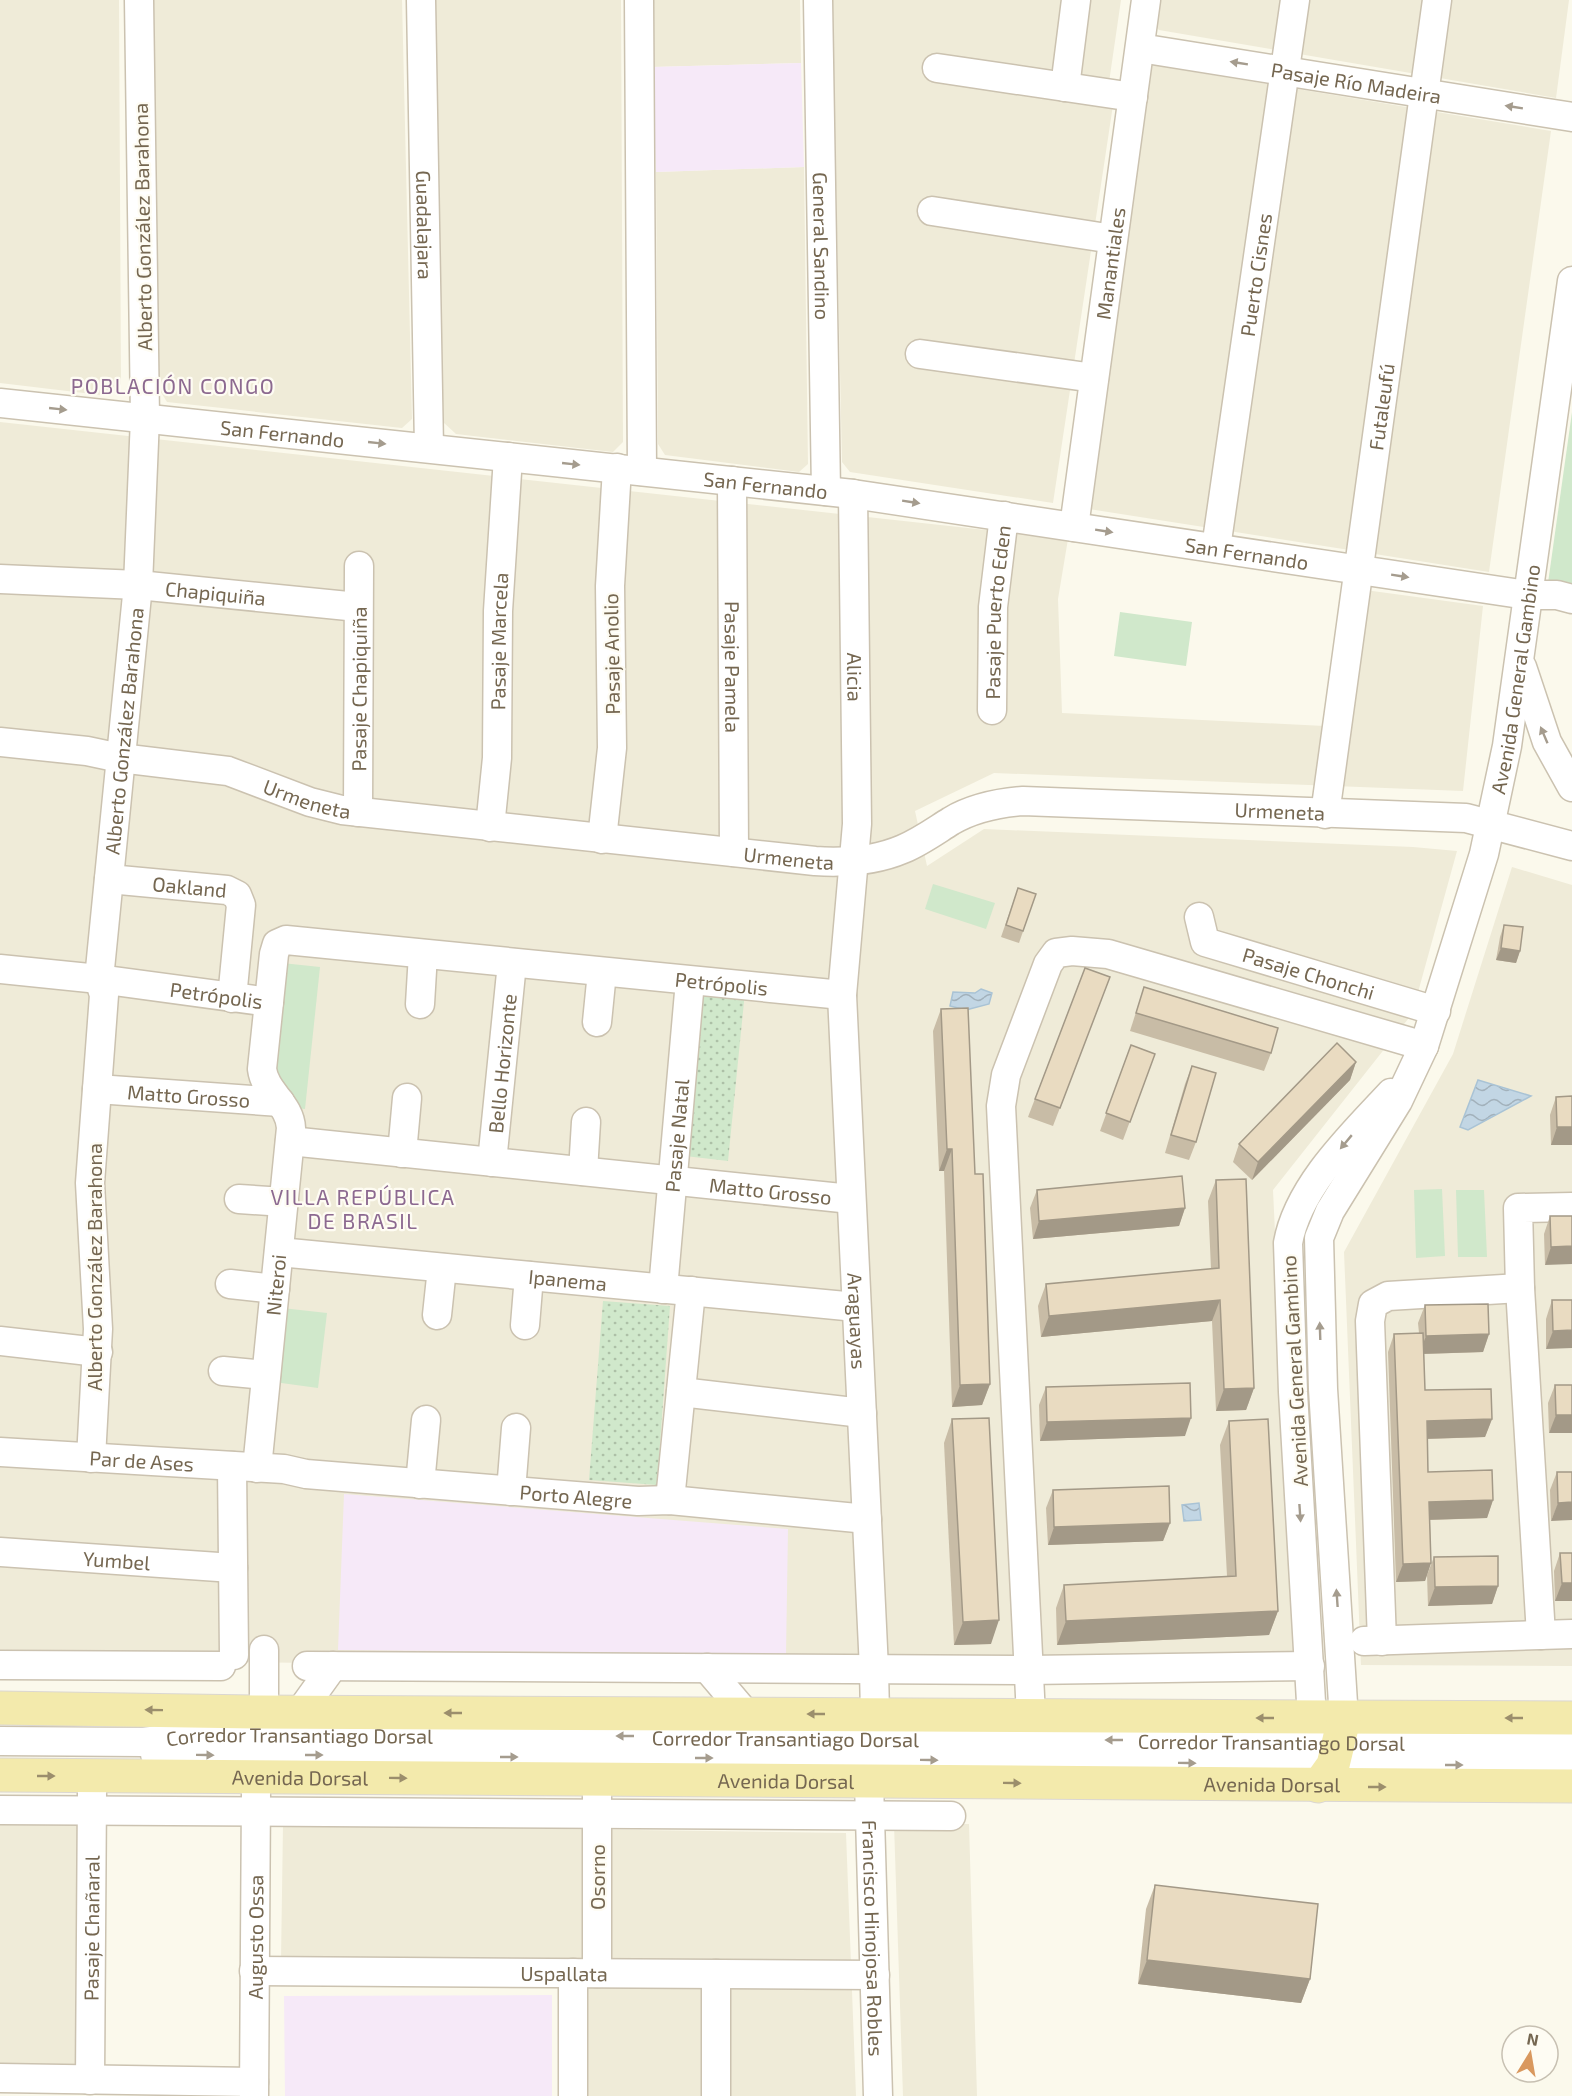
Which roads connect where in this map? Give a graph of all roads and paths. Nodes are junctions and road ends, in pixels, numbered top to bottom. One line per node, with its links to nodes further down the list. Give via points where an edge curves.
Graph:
1 (139, 0): 22 (street, Alberto González Barahona)
2 (421, 0): 23 (street, Guadalajara)
3 (639, 0): 26 (street)
4 (818, 0): 28 (street, General Sandino)
5 (1076, 0): 12 (street)
6 (1146, 0): 9 (street, Manantiales)
7 (1295, 0): 11 (street, Puerto Cisnes)
8 (1437, 0): 13 (street, Futaleufú)
9 (1140, 48): 11 (street, Pasaje Río Madeira, one-way to 9); 14 (street, Manantiales)
10 (937, 68): 12 (street)
11 (1285, 71): 13 (street, Pasaje Río Madeira); 31 (street, Puerto Cisnes)
12 (1065, 87): 14 (street)
13 (1425, 93): 15 (street, Pasaje Río Madeira, one-way to 13); 33 (street, Futaleufú)
14 (1133, 97): 17 (street, Manantiales)
15 (1572, 117)
16 (932, 212): 17 (street)
17 (1113, 239): 20 (street, Manantiales)
18 (1572, 281): 25 (street, Avenida General Gambino)
19 (920, 354): 20 (street)
20 (1094, 378): 30 (street, Manantiales)
21 (0, 403): 22 (street, San Fernando, one-way to 22)
22 (145, 418): 23 (street, San Fernando, one-way to 23); 35 (street, Alberto González Barahona)
23 (429, 448): 24 (street, San Fernando)
24 (508, 457): 26 (street, San Fernando, one-way to 26); 47 (street, Pasaje Marcela, via 498,611 497,758)
25 (1560, 457): 36 (street, Avenida General Gambino)
26 (629, 470): 27 (street, San Fernando); 48 (street, Pasaje Anolio, via 610,586 612,748)
27 (732, 481): 28 (street, San Fernando); 50 (street, Pasaje Pamela)
28 (839, 492): 29 (street, San Fernando, one-way to 29); 51 (street, Alicia, via 857,824)
29 (1004, 516): 30 (street, San Fernando); 40 (street, Pasaje Puerto Eden, via 993,607)
30 (1074, 527): 31 (street, San Fernando, one-way to 31)
31 (1216, 548): 33 (street, San Fernando)
32 (359, 566): 38 (street, Pasaje Chapiquiña)
33 (1359, 570): 36 (street, San Fernando, one-way to 36); 45 (street, Futaleufú)
34 (0, 579): 35 (street, Chapiquiña)
35 (138, 585): 38 (street, Chapiquiña); 42 (street, Alberto González Barahona)
36 (1527, 595): 37 (street, San Fernando); 39 (street, Avenida General Gambino)
37 (1572, 599)
38 (358, 607): 44 (street, Pasaje Chapiquiña)
39 (1519, 654): 43 (street, one-way to 39, via 1543,733); 46 (street, Avenida General Gambino, via 1504,767)
40 (992, 710)
41 (0, 742): 42 (street, Urmeneta, via 87,750)
42 (120, 758): 44 (street, Urmeneta, via 228,771 310,802); 52 (street, Alberto González Barahona)
43 (1572, 787)
44 (358, 812): 47 (street, Urmeneta)
45 (1325, 814): 46 (street, Urmeneta, via 1466,818); 51 (street, Urmeneta, via 1007,802 963,815 900,850)
46 (1491, 824): 49 (street, Urmeneta); 64 (street, Avenida General Gambino)
47 (490, 827): 48 (street, Urmeneta)
48 (602, 839): 50 (street, Urmeneta)
49 (1572, 846)
50 (734, 852): 51 (street, Urmeneta)
51 (852, 861): 60 (street, Araguayas)
52 (109, 879): 58 (street, Alberto González Barahona); 61 (street, Oakland, via 227,890 237,895 241,905)
53 (1199, 917): 64 (street, Pasaje Chonchi, via 1205,942)
54 (423, 954): 55 (street, Petrópolis); 62 (street, Petrópolis, via 281,941 274,949); 63 (street)
55 (512, 963): 57 (street, Petrópolis); 73 (street, Bello Horizonte)
56 (0, 969): 58 (street, Petrópolis)
57 (602, 972): 59 (street, Petrópolis); 65 (street)
58 (99, 979): 61 (street, Petrópolis); 67 (street, Alberto González Barahona, via 104,995)
59 (690, 981): 60 (street, Petrópolis); 75 (street, Pasaje Natal)
60 (842, 995): 77 (street, Araguayas)
61 (232, 999): 62 (street, Petrópolis)
62 (269, 1002): 69 (street, Niteroi, via 262,1070 267,1086)
63 (420, 1004)
64 (1436, 1011): 66 (street, Avenida General Gambino)
65 (597, 1022)
66 (1419, 1057): 94 (street, Avenida General Gambino, one-way to 66, via 1317,1251 1321,1231 1381,1132); 96 (street, Avenida General Gambino, one-way to 96, via 1344,1144 1296,1213 1288,1243); 118 (street, via 1108,954 1072,951 1056,954 1048,964 1006,1075 1000,1106)
67 (97, 1089): 69 (street, Matto Grosso); 91 (street, Alberto González Barahona, via 90,1195)
68 (407, 1098): 72 (street)
69 (280, 1102): 71 (street, Niteroi, via 291,1117)
70 (586, 1122): 74 (street)
71 (290, 1142): 72 (street, Matto Grosso); 78 (street, Niteroi)
72 (402, 1153): 73 (street, Matto Grosso)
73 (492, 1162): 74 (street, Matto Grosso)
74 (583, 1172): 75 (street, Matto Grosso)
75 (671, 1180): 77 (street, Matto Grosso); 86 (street, Pasaje Natal)
76 (239, 1198): 78 (street)
77 (851, 1199): 87 (street, Araguayas)
78 (284, 1202): 80 (street, Niteroi)
79 (1572, 1207): 84 (street, via 1518,1208)
80 (279, 1252): 81 (street, Ipanema); 85 (street, Niteroi)
81 (442, 1268): 82 (street, Ipanema); 88 (street)
82 (529, 1276): 86 (street, Ipanema); 89 (street)
83 (230, 1284): 85 (street)
84 (1520, 1288): 110 (street); 111 (street, via 1388,1296 1373,1304 1370,1321)
85 (275, 1289): 93 (street, Niteroi)
86 (677, 1290): 87 (street, Ipanema); 95 (street, Pasaje Natal)
87 (856, 1307): 97 (street, Araguayas)
88 (437, 1315)
89 (525, 1325)
90 (0, 1341): 91 (street)
91 (98, 1352): 101 (street, Alberto González Barahona)
92 (223, 1371): 93 (street)
93 (266, 1375): 102 (street, Niteroi)
94 (1323, 1389): 96 (street); 112 (street, Avenida General Gambino, one-way to 94)
95 (681, 1392): 97 (street); 105 (street, Pasaje Natal)
96 (1293, 1392): 115 (street, Avenida General Gambino, one-way to 115)
97 (862, 1413): 106 (street, Araguayas)
98 (426, 1420): 103 (street)
99 (516, 1428): 104 (street)
100 (0, 1452): 101 (street, Par de Ases)
101 (91, 1458): 102 (street, Par de Ases)
102 (258, 1468): 103 (street, Porto Alegre); 108 (street, Niteroi)
103 (420, 1484): 104 (street, Porto Alegre)
104 (511, 1491): 105 (street, Porto Alegre)
105 (669, 1500): 106 (street, Porto Alegre)
106 (867, 1519): 117 (street, Araguayas)
107 (0, 1552): 108 (street, Yumbel)
108 (233, 1568): 114 (street, Niteroi, via 227,1660)
109 (1572, 1634): 110 (street)
110 (1541, 1635): 111 (street)
111 (1382, 1641): 112 (street)
112 (1340, 1642): 130 (street, Avenida General Gambino)
113 (264, 1650): 125 (street, Augusto Ossa)
114 (0, 1665)
115 (1310, 1666): 118 (street); 124 (street, Avenida General Gambino)
116 (707, 1668): 117 (street); 120 (street, via 320,1666); 121 (street)
117 (874, 1669): 118 (street); 128 (street, Araguayas)
118 (1029, 1670): 122 (street)
119 (0, 1708): 125 (main road, Avenida Dorsal, one-way to 119)
120 (300, 1712): 121 (main road, Avenida Dorsal, one-way to 120); 125 (main road, Avenida Dorsal)
121 (746, 1714): 128 (main road, Avenida Dorsal, one-way to 121)
122 (1031, 1716): 124 (main road, Avenida Dorsal, one-way to 122); 128 (main road, Avenida Dorsal)
123 (1572, 1718): 130 (main road, Avenida Dorsal, one-way to 130)
124 (1312, 1719): 130 (main road, Avenida Dorsal)
125 (257, 1738): 126 (street, Corredor Transantiago Dorsal, via 198,1734 122,1742); 128 (street, Corredor Transantiago Dorsal); 129 (street, Corredor Transantiago Dorsal, one-way to 125); 133 (main road, Avenida Dorsal); 134 (main road, Avenida Dorsal, one-way to 134); 138 (street, Augusto Ossa)
126 (0, 1741)
127 (1572, 1744): 130 (street, Corredor Transantiago Dorsal)
128 (872, 1748): 130 (main road, Avenida Dorsal, one-way to 130); 130 (street, Corredor Transantiago Dorsal, one-way to 128); 134 (main road, Avenida Dorsal); 141 (street, Francisco Hinojosa Robles)
129 (0, 1752)
130 (1334, 1753): 131 (street, Corredor Transantiago Dorsal, one-way to 131); 135 (main road, Avenida Dorsal, one-way to 135)
131 (1572, 1766)
132 (0, 1775): 133 (main road, Avenida Dorsal, one-way to 133)
133 (92, 1776): 137 (street, Pasaje Chañaral)
134 (597, 1780): 139 (street, Osorno)
135 (1572, 1786)
136 (0, 1809): 137 (street, Avenida Dorsal)
137 (92, 1809): 138 (street, Avenida Dorsal); 147 (street, Pasaje Chañaral)
138 (256, 1812): 139 (street, Avenida Dorsal); 142 (street, Augusto Ossa)
139 (597, 1815): 141 (street, Avenida Dorsal); 143 (street, Osorno)
140 (951, 1816): 141 (street, Avenida Dorsal)
141 (870, 1817): 145 (street, Francisco Hinojosa Robles)
142 (254, 1971): 143 (street, Uspallata); 148 (street, Augusto Ossa)
143 (585, 1973): 144 (street, Uspallata); 150 (street, Osorno)
144 (716, 1974): 145 (street, Uspallata); 151 (street)
145 (875, 1975): 152 (street, Francisco Hinojosa Robles)
146 (0, 2078): 147 (street)
147 (104, 2088): 148 (street); 149 (street)
148 (254, 2089)
149 (0, 2094)
150 (573, 2096)
151 (716, 2096)
152 (879, 2096)

